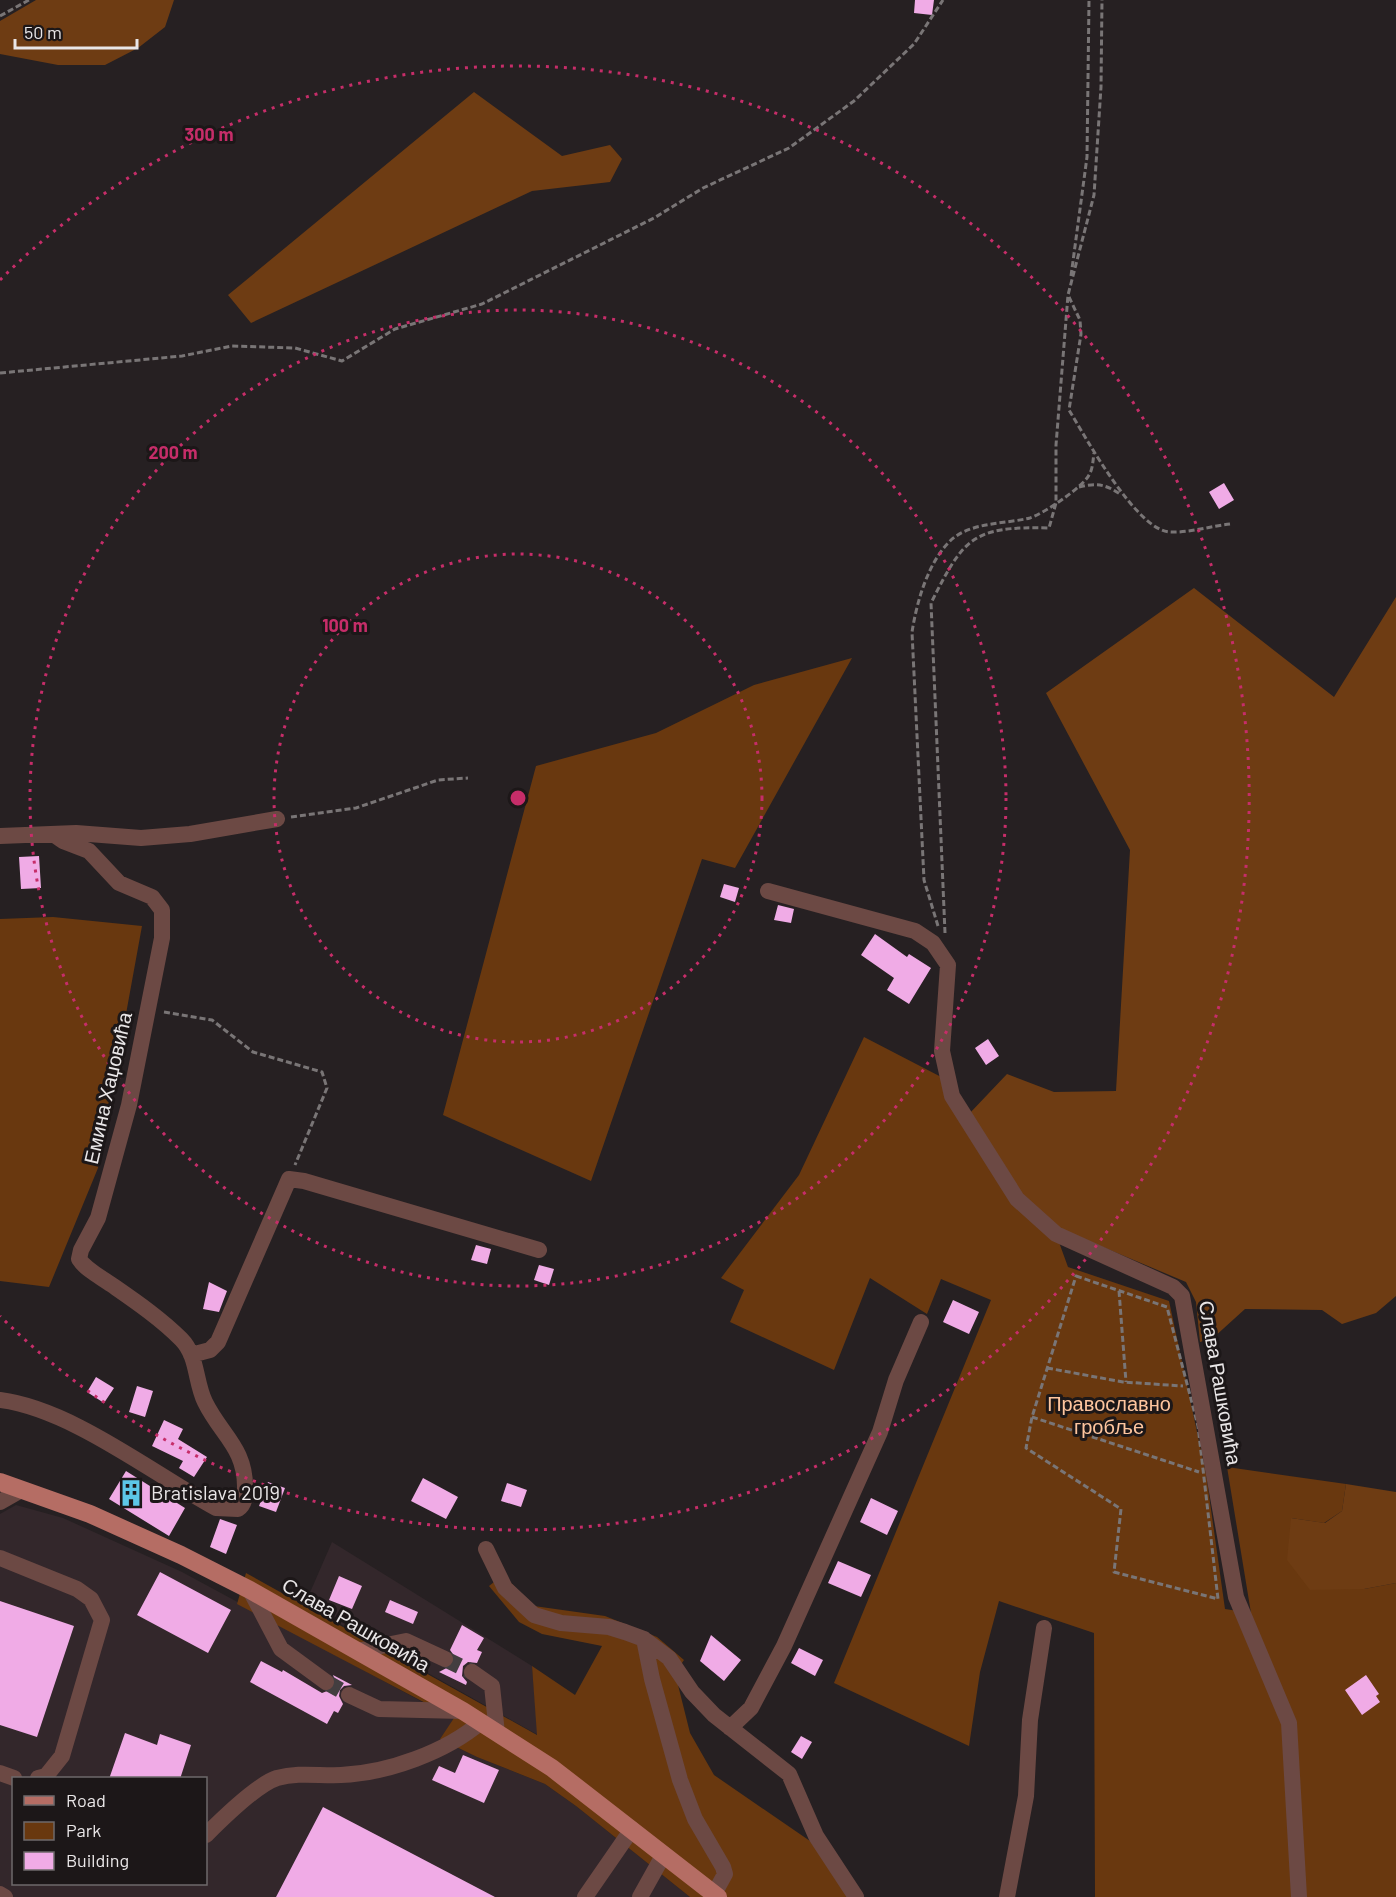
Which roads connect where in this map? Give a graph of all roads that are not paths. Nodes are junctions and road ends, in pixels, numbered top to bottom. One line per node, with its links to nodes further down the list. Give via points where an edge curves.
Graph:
1 (277, 819): 2 (street, Емина Хаџовића, via 141,838)
2 (53, 834): 3 (street, Емина Хаџовића); 7 (street, Емина Хаџовића, via 89,851 119,883 152,897 162,910 162,938 120,1139 98,1218 79,1260 183,1340)
3 (0, 836)
4 (768, 891): 37 (street, Слава Рашковића, via 915,932 933,943 948,965 942,1051 952,1096 1017,1199 1056,1234 1173,1287 1182,1296 1236,1597 1289,1723)
5 (539, 1250): 7 (street, via 289,1179 218,1342)
6 (921, 1322): 24 (street, via 896,1380 880,1432 784,1646 751,1708)
7 (194, 1363): 8 (street, via 205,1402 231,1438 241,1460 245,1494 238,1509 216,1508 56,1417)
8 (0, 1400)
9 (0, 1482): 10 (main road, Слава Рашковића)
10 (21, 1490): 11 (street); 14 (main road, Слава Рашковића, via 142,1536)
11 (0, 1502)
12 (486, 1549): 16 (street, via 505,1588 534,1615 561,1623 609,1627)
13 (0, 1558): 26 (street, via 76,1589 91,1599 102,1620 62,1755)
14 (250, 1590): 17 (main road, Слава Рашковића); 20 (street, via 281,1649)
15 (1044, 1628): 36 (street, via 1030,1720 1026,1796)
16 (644, 1639): 24 (street, via 669,1658 692,1692); 31 (street, Слава Рашковића, via 680,1780 725,1874)
17 (357, 1651): 18 (street, via 406,1641); 22 (main road, Слава Рашковића)
18 (446, 1659)
19 (472, 1672): 25 (street, via 492,1686)
20 (326, 1682)
21 (349, 1695): 22 (street, via 379,1709)
22 (463, 1711): 23 (main road, Слава Рашковића)
23 (481, 1722): 25 (main road, Слава Рашковића); 28 (street, via 463,1738 383,1767 342,1775 301,1773 275,1778)
24 (730, 1728): 35 (street, via 789,1774 816,1836)
25 (497, 1732): 27 (main road, Слава Рашковића)
26 (43, 1777)
27 (632, 1829): 29 (main road, Слава Рашковића); 33 (street)
28 (207, 1834)
29 (664, 1854): 31 (main road, Слава Рашковића); 34 (street)
30 (0, 1894): 32 (street)
31 (716, 1895)
32 (5, 1897)
33 (585, 1897)
34 (640, 1897)
35 (856, 1897)
36 (1007, 1897)
37 (1299, 1897)

